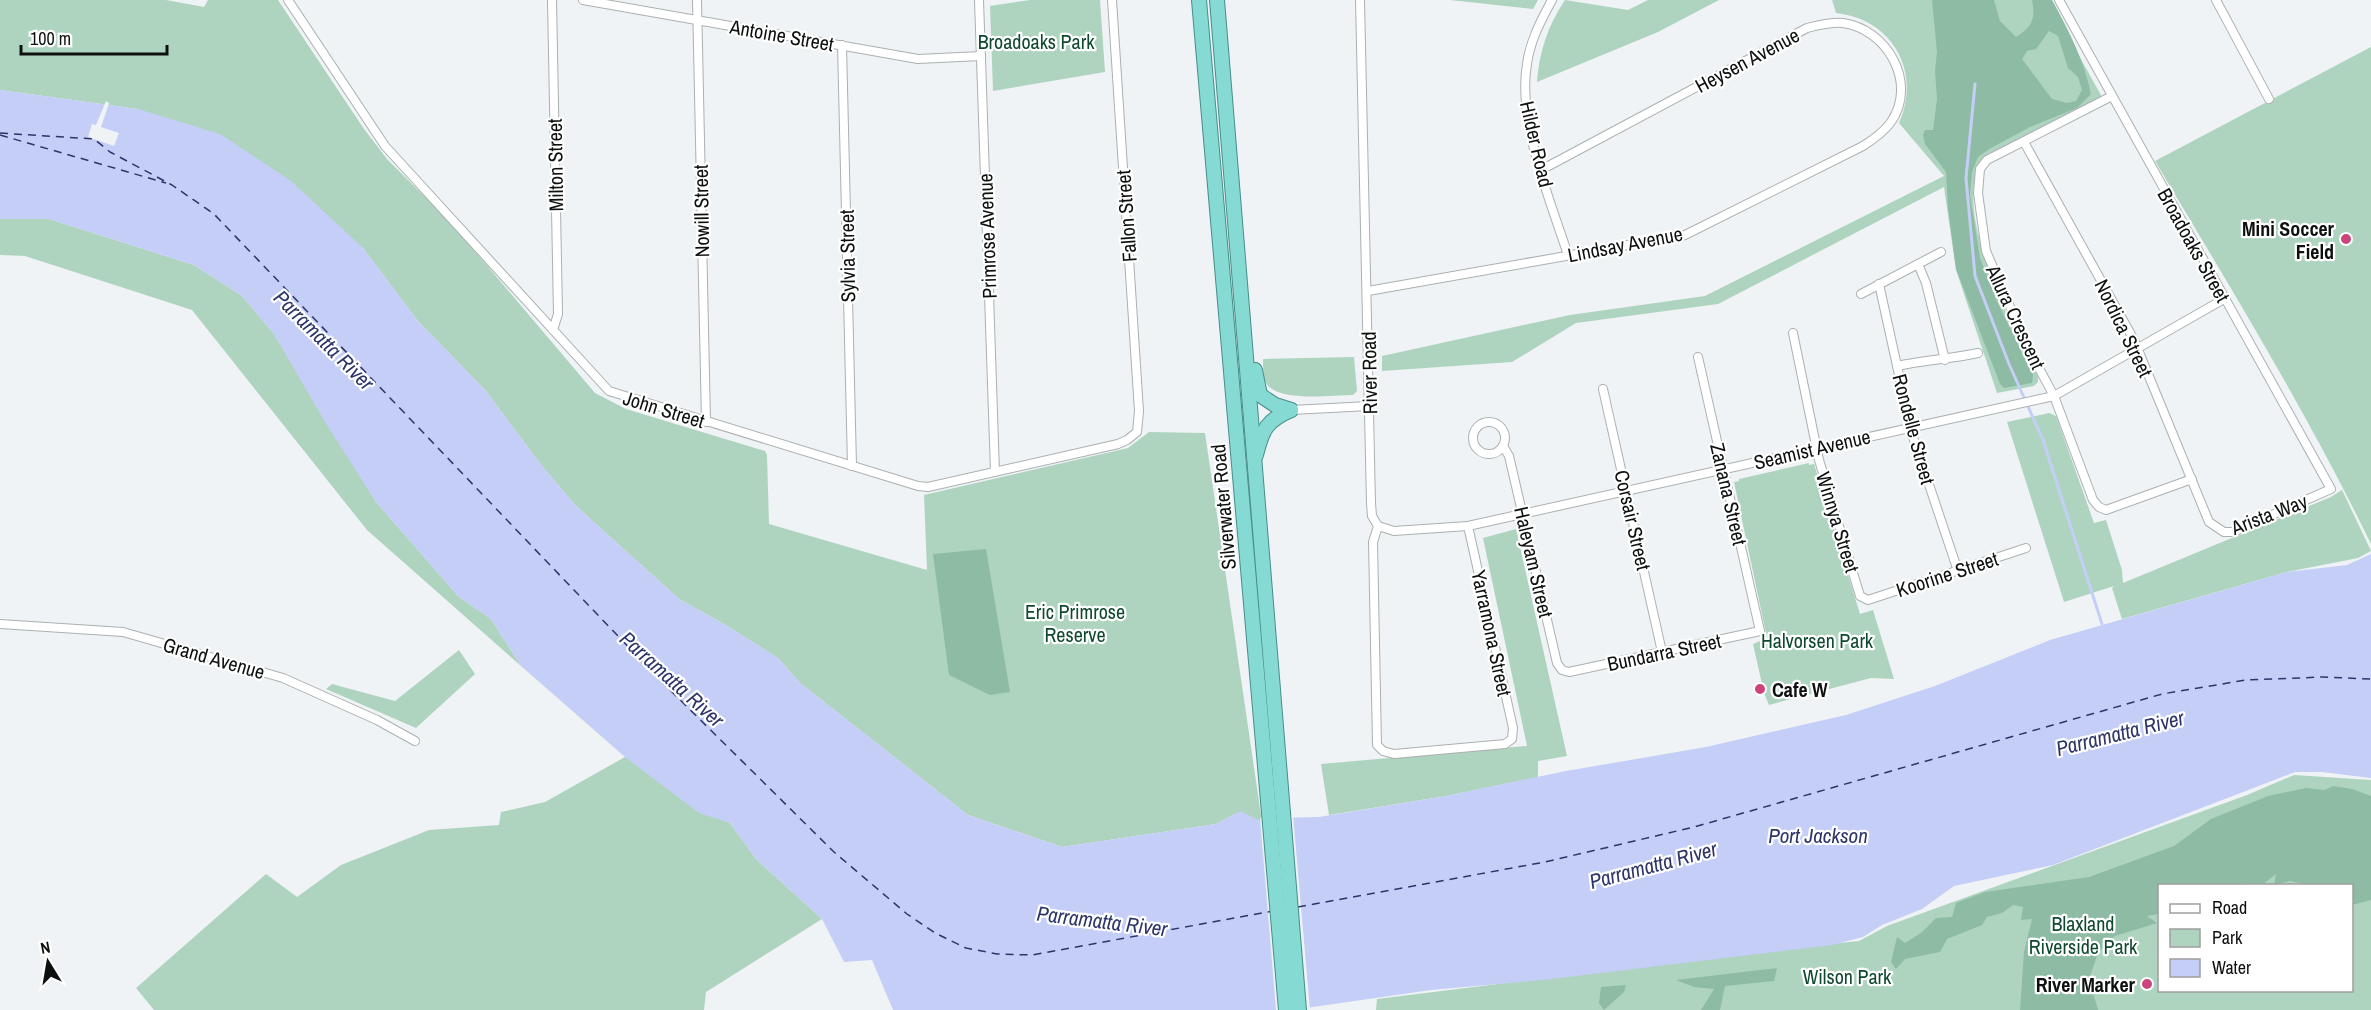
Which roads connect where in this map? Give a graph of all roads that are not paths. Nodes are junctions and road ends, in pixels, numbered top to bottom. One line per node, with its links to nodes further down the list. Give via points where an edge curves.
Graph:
1 (288, 0): 29 (street, John Street, via 385,146)
2 (552, 0): 29 (street, Milton Street, via 558,314)
3 (583, 0): 13 (street, Antoine Street)
4 (697, 0): 13 (street, Nowill Street)
5 (979, 0): 15 (street, Primrose Avenue)
6 (1112, 0): 42 (street, Fallon Street, via 1140,424)
7 (1199, 0): 65 (highway, Silverwater Road)
8 (1217, 0): 24 (highway, Silverwater Road)
9 (1360, 0): 26 (street, River Road)
10 (1552, 0): 20 (street, Hilder Road, via 1533,41 1525,87)
11 (2059, 0): 16 (street, Broadoaks Street)
12 (2216, 0): 17 (street)
13 (697, 20): 14 (street, Antoine Street); 40 (street, Nowill Street)
14 (842, 45): 15 (street, Antoine Street, via 918,59); 46 (street, Sylvia Street)
15 (981, 56): 48 (street, Primrose Avenue)
16 (2112, 96): 19 (street, Allura Crescent); 28 (street, Broadoaks Street)
17 (2268, 99)
18 (1892, 121): 20 (street, Heysen Avenue, via 1899,102 1900,81 1886,46 1863,29 1827,23 1807,28); 22 (street, Lindsay Avenue, via 1863,146 1685,235)
19 (2025, 142): 31 (street, Nordica Street); 37 (street, Allura Crescent, via 1987,160 1980,169 1978,193 1982,232 1992,267)
20 (1541, 170): 22 (street, Hilder Road)
21 (1941, 252): 23 (street)
22 (1568, 255): 26 (street, Lindsay Avenue)
23 (1918, 264): 25 (street); 34 (street)
24 (1240, 284): 39 (highway, via 1247,293 1257,388 1267,402); 45 (highway, Silverwater Road)
25 (1879, 284): 27 (street); 35 (street, Rondelle Street)
26 (1368, 291): 38 (street, River Road)
27 (1861, 294)
28 (2224, 299): 31 (street, Seamist Avenue); 50 (street, Broadoaks Street)
29 (553, 330): 40 (street, John Street, via 613,394)
30 (1793, 333): 44 (street, Winnya Street)
31 (2137, 347): 37 (street, Seamist Avenue); 49 (street, Nordica Street)
32 (1978, 353): 34 (street)
33 (1698, 357): 47 (street, Zanana Street)
34 (1945, 360): 35 (street)
35 (1897, 366): 41 (street, Rondelle Street)
36 (1603, 389): 51 (street, Corsair Street)
37 (2051, 396): 41 (street, Seamist Avenue); 49 (street, Allura Crescent, via 2099,507 2106,510)
38 (1370, 406): 39 (street); 54 (street, River Road, via 1371,510)
39 (1291, 410): 45 (highway, via 1276,416 1265,429)
40 (706, 422): 46 (street, John Street)
41 (1911, 427): 44 (street, Seamist Avenue); 57 (street, Rondelle Street)
42 (1137, 432): 48 (street, John Street, via 1118,444)
43 (1503, 446): 43 (street, Haleyam Street, via 1495,453 1480,451 1473,438 1476,429 1489,421 1500,425 1505,433); 52 (street, Haleyam Street)
44 (1816, 448): 47 (street, Seamist Avenue); 58 (street, Winnya Street, via 1860,596)
45 (1253, 464): 65 (highway, Silverwater Road)
46 (852, 466): 48 (street, John Street, via 928,487)
47 (1723, 469): 51 (street, Seamist Avenue); 60 (street, Zanana Street)
48 (995, 472)
49 (2192, 479): 53 (street, Nordica Street)
50 (2331, 489): 53 (street, Arista Way, via 2234,532 2224,532)
51 (1626, 490): 52 (street, Seamist Avenue); 61 (street, Corsair Street)
52 (1524, 513): 55 (street, Seamist Avenue); 62 (street, Haleyam Street, via 1557,663)
53 (2209, 522)
54 (1378, 526): 55 (street, Seamist Avenue, via 1394,531); 64 (street, River Road, via 1373,542)
55 (1468, 526): 64 (street, Yarramona Street, via 1513,728 1512,739 1504,744 1394,754)
56 (2026, 548): 57 (street, Koorine Street)
57 (1958, 571): 58 (street, Koorine Street)
58 (1868, 600)
59 (0, 624): 63 (street, Grand Avenue, via 123,632 283,678)
60 (1760, 631): 61 (street, Bundarra Street)
61 (1662, 652): 62 (street, Bundarra Street)
62 (1569, 672)
63 (415, 741)
64 (1377, 745)
65 (1273, 774): 66 (highway, Silverwater Road); 67 (highway, Silverwater Road)
66 (1286, 1010)
67 (1299, 1010)

